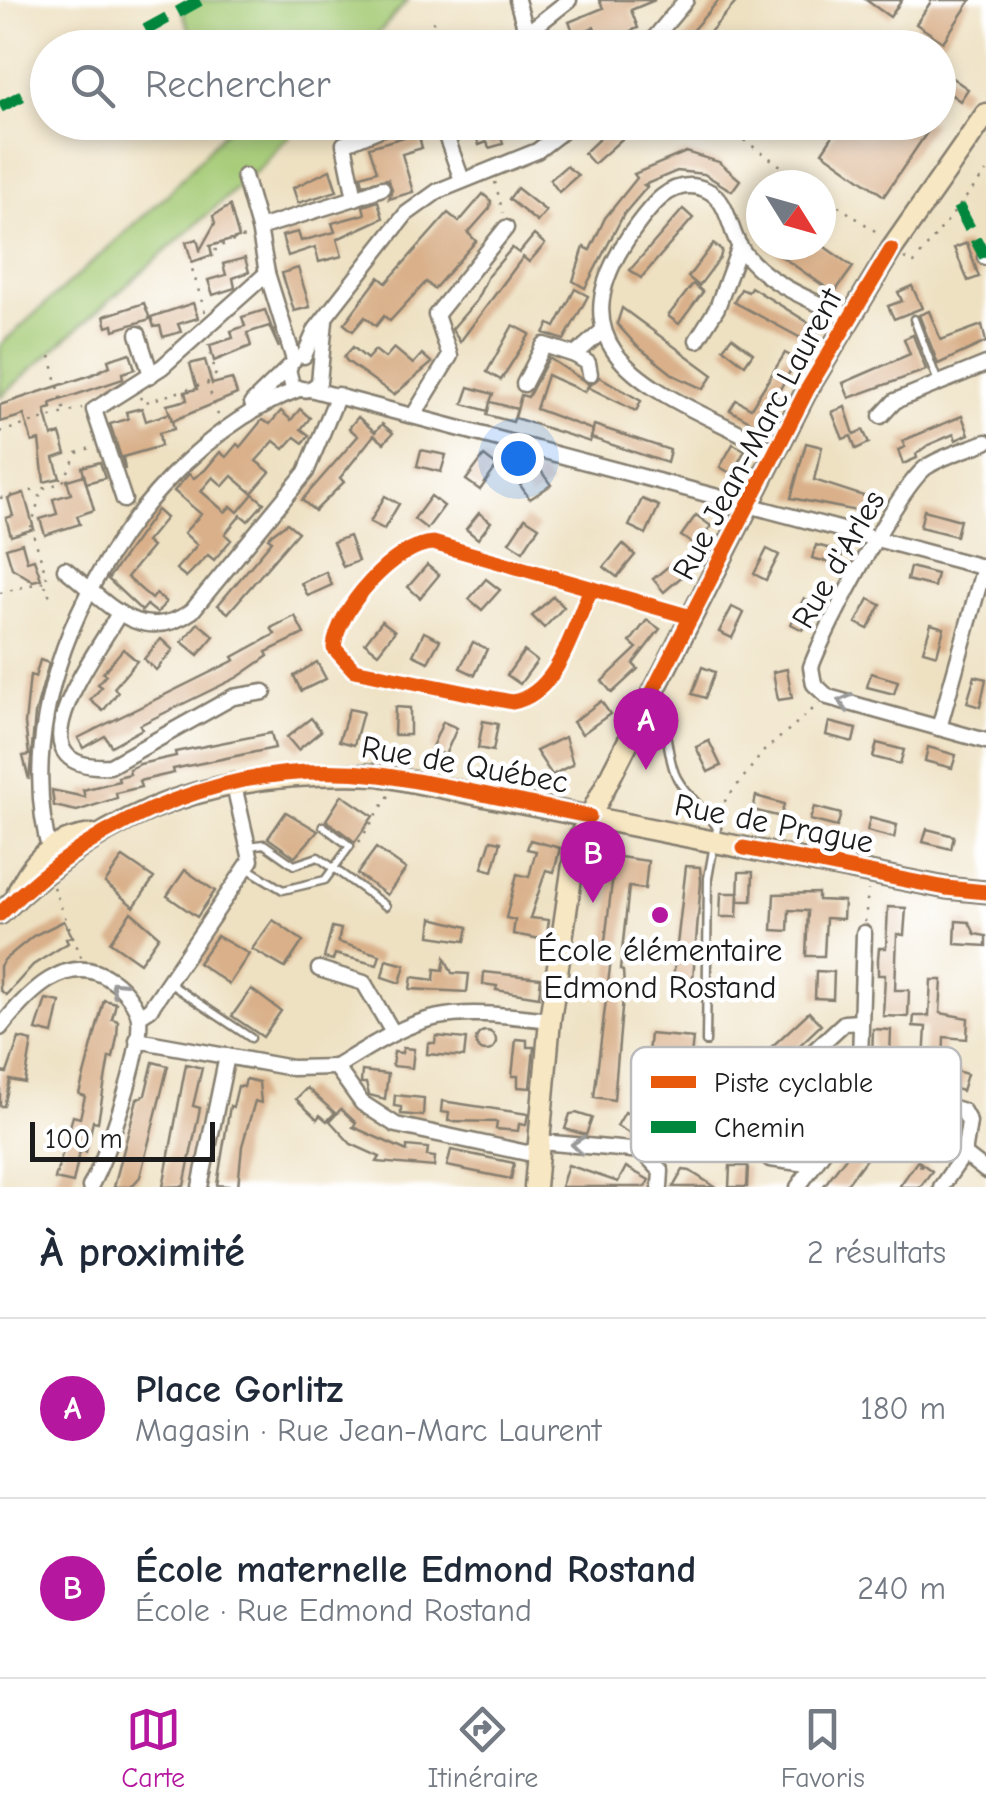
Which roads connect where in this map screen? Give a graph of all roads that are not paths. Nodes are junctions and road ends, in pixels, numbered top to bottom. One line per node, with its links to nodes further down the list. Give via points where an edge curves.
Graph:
1 (517, 0): 4 (street)
2 (569, 0): 5 (street)
3 (686, 0): 6 (street)
4 (526, 30)
5 (539, 30)
6 (661, 30)
7 (986, 114): 19 (street, Rue Jean-Marc Laurent)
8 (354, 140): 14 (street, via 344,144)
9 (448, 140): 12 (street)
10 (539, 140): 12 (street, via 492,171)
11 (244, 176): 16 (street)
12 (462, 180): 21 (street, via 397,223)
13 (382, 188): 14 (street)
14 (355, 198): 16 (street)
15 (506, 228): 36 (street, via 436,314 450,356)
16 (258, 230): 18 (street)
17 (740, 246): 19 (street, via 787,288); 22 (street, via 727,211 708,190 683,186 660,196 617,260); 24 (street, via 717,308)
18 (267, 273): 26 (street); 30 (street)
19 (848, 318): 39 (street, Rue Jean-Marc Laurent)
20 (914, 319): 31 (lane)
21 (325, 321): 26 (street); 28 (street)
22 (601, 332): 25 (street); 39 (street, via 619,361 643,381)
23 (138, 334): 30 (street)
24 (696, 340)
25 (575, 354): 29 (street, via 588,362); 32 (street, via 544,345)
26 (296, 362): 28 (street); 33 (street, via 288,377); 35 (street)
27 (986, 364): 31 (street)
28 (321, 368): 33 (street, via 319,382); 34 (street)
29 (590, 374)
30 (152, 375): 35 (street, via 94,410 119,505)
31 (938, 383): 37 (street, via 895,401)
32 (524, 384)
33 (305, 389): 34 (street); 35 (street)
34 (338, 394): 36 (street); 45 (street, via 306,472 192,610 163,625)
35 (242, 414)
36 (415, 414): 40 (street)
37 (880, 416)
38 (986, 442): 41 (street, Rue d'Arles, via 927,467)
39 (774, 452): 40 (street, Rue Jean-Marc Laurent)
40 (749, 502): 41 (street); 46 (street, Rue Jean-Marc Laurent)
41 (878, 538): 42 (street); 49 (street, Rue d'Arles, one-way to 41, via 828,697 814,684 810,667)
42 (985, 567): 49 (street)
43 (49, 588): 45 (street, via 69,565)
44 (590, 589): 44 (street, via 418,544 395,556 340,621 334,648 354,670 512,702 526,699 550,678); 46 (street)
45 (118, 615): 47 (street, via 58,722 63,750 75,761 110,766 233,697)
46 (691, 616): 48 (street, Rue Jean-Marc Laurent)
47 (264, 692)
48 (649, 698): 52 (street, Rue Jean-Marc Laurent); 55 (lane, via 662,716 677,779)
49 (938, 728): 50 (street)
50 (986, 741)
51 (233, 781): 52 (street, Rue de Québec, via 315,772 394,778); 56 (street); 57 (street, Rue de Québec, via 150,808)
52 (590, 816): 55 (street, Rue de Prague); 69 (street, Rue Jean-Marc Laurent, via 576,844)
53 (30, 824): 57 (street)
54 (323, 826): 59 (lane, via 350,846)
55 (715, 835): 60 (street, Rue de Prague); 75 (lane, via 708,878)
56 (247, 846): 58 (street); 59 (lane, via 264,844 294,865 318,857)
57 (50, 863): 63 (street, Rue de Québec)
58 (246, 868): 59 (lane, via 283,890 325,880); 67 (street)
59 (334, 868): 64 (lane)
60 (946, 888): 61 (street, Rue de Prague); 62 (street, Rue de Prague)
61 (986, 892)
62 (986, 905)
63 (8, 906)
64 (386, 906)
65 (864, 933): 70 (street)
66 (319, 969): 72 (street, via 364,983)
67 (168, 982): 68 (street); 73 (lane)
68 (139, 1016): 71 (street, one-way to 71, via 118,984 86,969 38,986); 74 (street)
69 (550, 1020): 72 (street, via 473,1011 433,1015); 81 (street, Rue Jean-Marc Laurent)
70 (859, 1022): 76 (street, via 844,1024); 77 (street)
71 (0, 1028)
72 (392, 1032): 79 (street)
73 (251, 1038)
74 (137, 1040): 78 (street); 91 (street, via 109,1144)
75 (706, 1042)
76 (819, 1047)
77 (859, 1047)
78 (226, 1056): 79 (street, via 292,1068); 92 (street)
79 (336, 1067): 81 (street, via 362,1102 396,1125 527,1152)
80 (961, 1110): 83 (street, via 970,1122)
81 (540, 1145): 82 (street, one-way to 81); 93 (street, Rue Jean-Marc Laurent)
82 (631, 1150)
83 (964, 1154): 84 (street); 90 (street)
84 (961, 1158)
85 (652, 1162): 94 (street, one-way to 85, via 661,1172)
86 (792, 1162): 89 (street)
87 (816, 1162): 89 (street)
88 (958, 1162): 96 (street)
89 (814, 1165): 95 (street)
90 (986, 1171)
91 (90, 1187)
92 (200, 1187)
93 (536, 1187)
94 (660, 1187)
95 (798, 1187)
96 (940, 1187)

